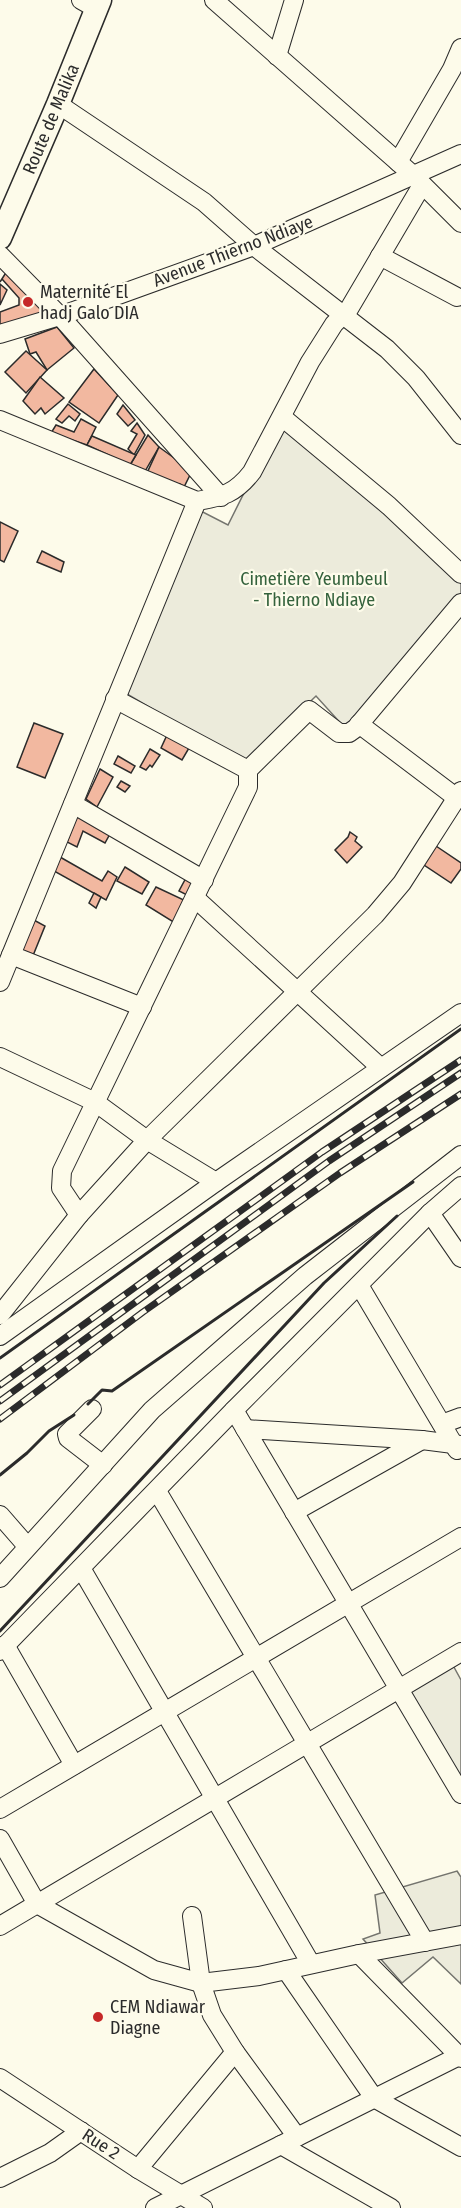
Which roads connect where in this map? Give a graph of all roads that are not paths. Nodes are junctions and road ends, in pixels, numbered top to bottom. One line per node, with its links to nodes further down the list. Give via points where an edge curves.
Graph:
1 (214, 0): 5 (street)
2 (294, 0): 5 (street)
3 (93, 3): 6 (main road, Route de Malika)
4 (461, 48): 8 (street)
5 (277, 56): 8 (street)
6 (58, 104): 11 (main road, Route de Malika); 12 (street, via 204,201)
7 (461, 154): 9 (street, Avenue Thierno Ndiaye)
8 (398, 162): 9 (street)
9 (418, 181): 10 (street); 12 (street, Avenue Thierno Ndiaye); 14 (street)
10 (461, 223)
11 (2, 229)
12 (254, 246): 16 (street, Avenue Thierno Ndiaye); 17 (street)
13 (0, 255): 16 (street)
14 (380, 256): 15 (street); 17 (street)
15 (457, 297)
16 (60, 316): 18 (street, Avenue Thierno Ndiaye); 22 (street)
17 (342, 316): 19 (street, via 310,362); 21 (street, via 387,349 416,378)
18 (0, 334)
19 (282, 417): 22 (street, via 252,472); 24 (street, via 389,506)
20 (0, 420): 23 (street)
21 (461, 435)
22 (221, 497): 23 (street)
23 (197, 501): 26 (street)
24 (461, 574)
25 (461, 603): 27 (street)
26 (115, 699): 28 (street); 30 (street)
27 (359, 724): 28 (street, via 349,733 339,733 309,710); 29 (street)
28 (248, 770): 31 (street, via 248,787)
29 (460, 793): 35 (street, via 402,883)
30 (74, 804): 31 (street); 33 (street)
31 (204, 880): 32 (street)
32 (195, 898): 35 (street); 36 (street)
33 (11, 955): 34 (street); 36 (street)
34 (0, 982)
35 (297, 992): 39 (street); 41 (street)
36 (142, 1007): 40 (street)
37 (461, 1013): 39 (street)
38 (0, 1057): 40 (street)
39 (381, 1068): 43 (street)
40 (95, 1102): 41 (street); 46 (street, via 60,1180 65,1196)
41 (147, 1140): 43 (street); 46 (street)
42 (461, 1155): 58 (street, via 305,1276 152,1410)
43 (216, 1182): 50 (street)
44 (461, 1185): 45 (street)
45 (430, 1213): 47 (street); 48 (street)
46 (79, 1215): 49 (street)
47 (461, 1258)
48 (359, 1284): 52 (street); 54 (street)
49 (0, 1315)
50 (0, 1336)
51 (92, 1409): 58 (street, via 67,1434)
52 (234, 1410): 55 (street); 59 (street)
53 (461, 1417): 54 (street)
54 (441, 1425): 57 (street)
55 (245, 1429): 56 (street); 60 (street)
56 (422, 1440): 57 (street); 60 (street)
57 (459, 1449)
58 (103, 1465): 63 (street)
59 (157, 1491): 64 (street); 69 (street)
60 (294, 1512): 66 (street)
61 (0, 1515): 63 (street)
62 (461, 1537): 66 (street)
63 (27, 1546): 65 (street)
64 (81, 1569): 67 (street); 71 (street)
65 (0, 1578)
66 (348, 1603): 69 (street); 70 (street)
67 (2, 1648): 74 (street)
68 (461, 1652): 70 (street)
69 (256, 1658): 71 (street); 72 (street)
70 (399, 1689): 72 (street); 73 (street)
71 (164, 1712): 74 (street); 76 (street)
72 (307, 1743): 76 (street); 83 (street)
73 (453, 1762): 75 (street)
74 (74, 1765): 77 (street)
75 (461, 1794)
76 (215, 1798): 79 (street); 85 (street)
77 (0, 1809)
78 (0, 1839): 79 (street)
79 (37, 1904): 81 (street); 87 (street, via 154,1970)
80 (192, 1916): 87 (street)
81 (0, 1926)
82 (461, 1935): 83 (street)
83 (425, 1941): 84 (street)
84 (358, 1953): 85 (street); 89 (street)
85 (311, 1964): 86 (street)
86 (286, 1970): 87 (street); 91 (street)
87 (201, 1983): 88 (street, via 212,2015)
88 (235, 2052): 93 (street); 95 (street)
89 (460, 2056): 91 (street)
90 (0, 2078): 92 (street, Rue 2)
91 (374, 2098): 93 (street); 94 (street)
92 (81, 2131): 95 (street, Rue 2); 96 (street, via 50,2153)
93 (289, 2141): 97 (street); 100 (street)
94 (461, 2147)
95 (138, 2169): 97 (street, Rue 2)
96 (0, 2178)
97 (181, 2195): 98 (street); 99 (street, Rue 2)
98 (155, 2208)
99 (203, 2208)
100 (391, 2208)

